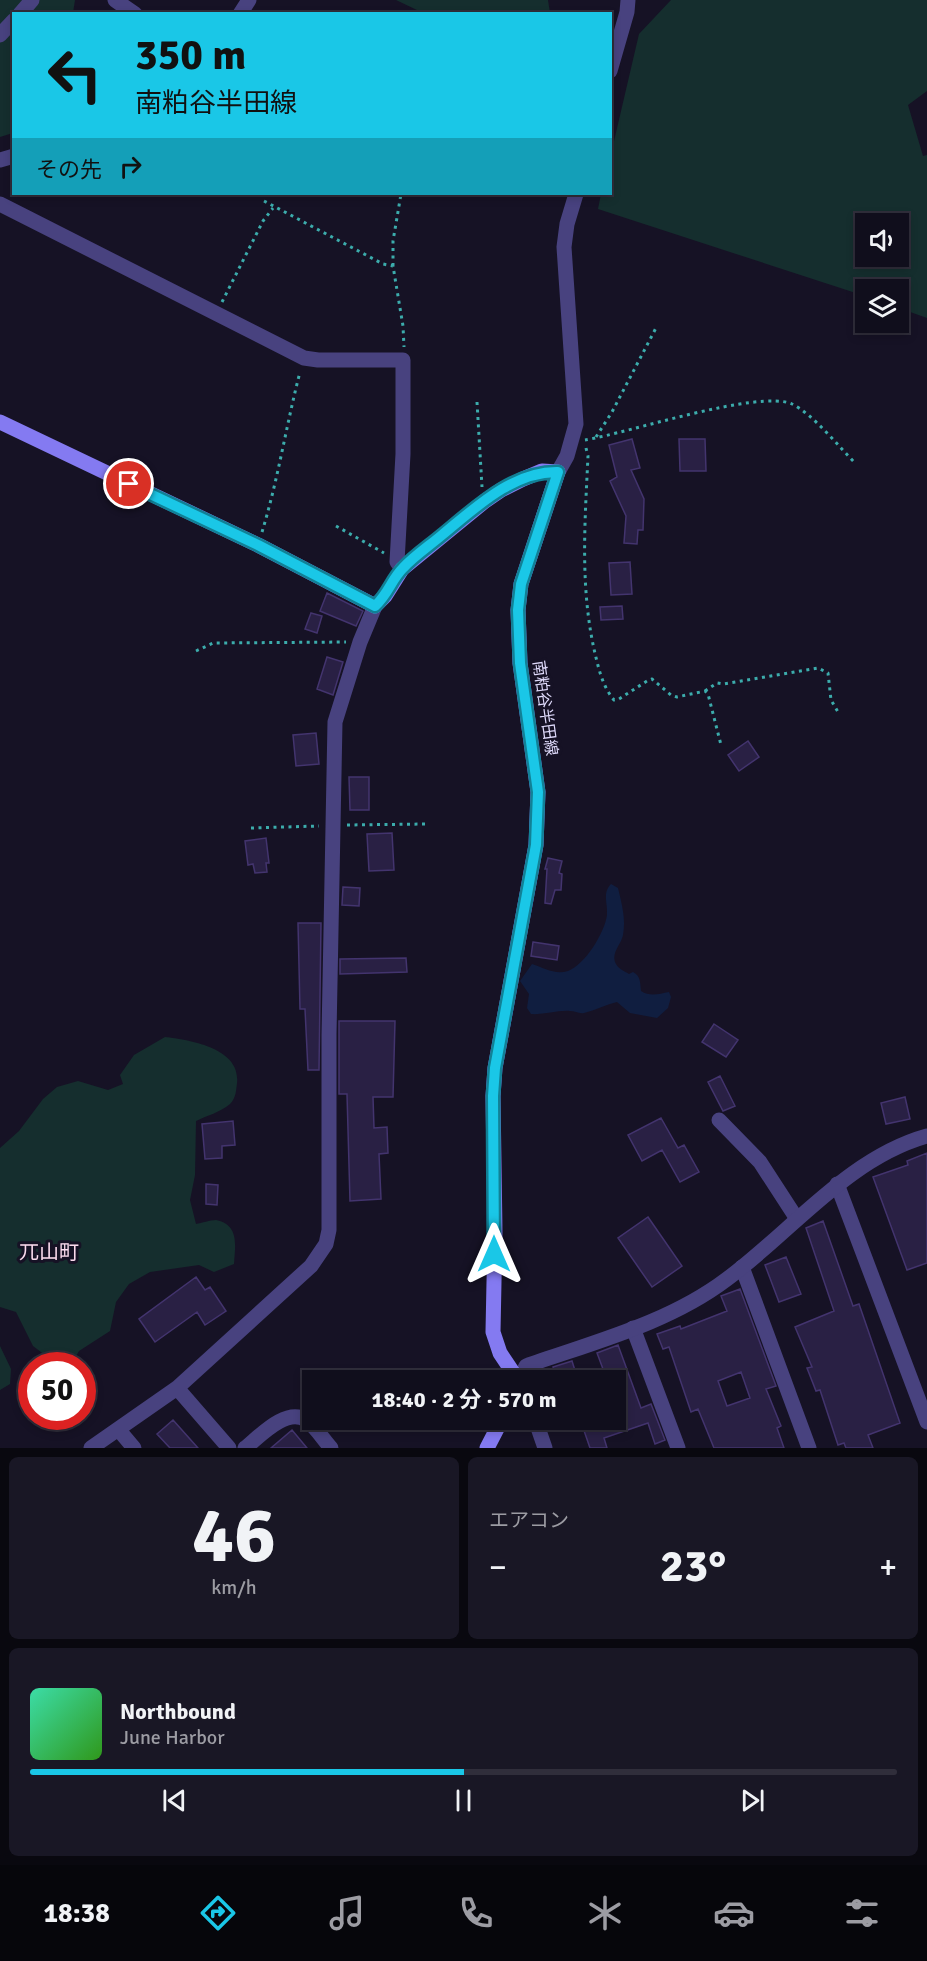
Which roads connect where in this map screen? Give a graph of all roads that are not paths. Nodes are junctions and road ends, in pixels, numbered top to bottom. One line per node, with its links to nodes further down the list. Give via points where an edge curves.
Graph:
1 (32, 0): 4 (street)
2 (115, 0): 5 (street)
3 (628, 0): 8 (street)
4 (22, 12)
5 (132, 12)
6 (12, 22): 7 (street)
7 (0, 35)
8 (612, 64)
9 (576, 195): 12 (street, via 564,248 576,424)
10 (0, 204): 13 (street, via 304,358 403,360)
11 (0, 422): 14 (main road, via 258,545)
12 (558, 472): 13 (main road, via 542,471 501,489); 21 (main road, 南粕谷半田線, via 521,584 518,610 520,663 538,792 536,845 493,1096 493,1332 500,1353)
13 (400, 564): 14 (main road, via 385,596)
14 (375, 606): 23 (street, via 335,722 326,1244 311,1266)
15 (719, 1120): 18 (street, via 760,1162)
16 (927, 1136): 17 (street, via 892,1150)
17 (837, 1184): 18 (street); 24 (street)
18 (797, 1219): 19 (street)
19 (742, 1267): 20 (street, via 694,1302); 36 (street)
20 (633, 1328): 22 (street, via 526,1366); 35 (street)
21 (512, 1370)
22 (524, 1370)
23 (177, 1388): 25 (street); 30 (street)
24 (927, 1422)
25 (118, 1429): 28 (street); 29 (street)
26 (497, 1430): 33 (main road)
27 (539, 1430): 34 (street)
28 (92, 1448)
29 (134, 1448)
30 (229, 1448)
31 (245, 1448): 32 (street, via 291,1416 306,1420)
32 (331, 1448)
33 (488, 1448)
34 (545, 1448)
35 (678, 1448)
36 (809, 1448)

